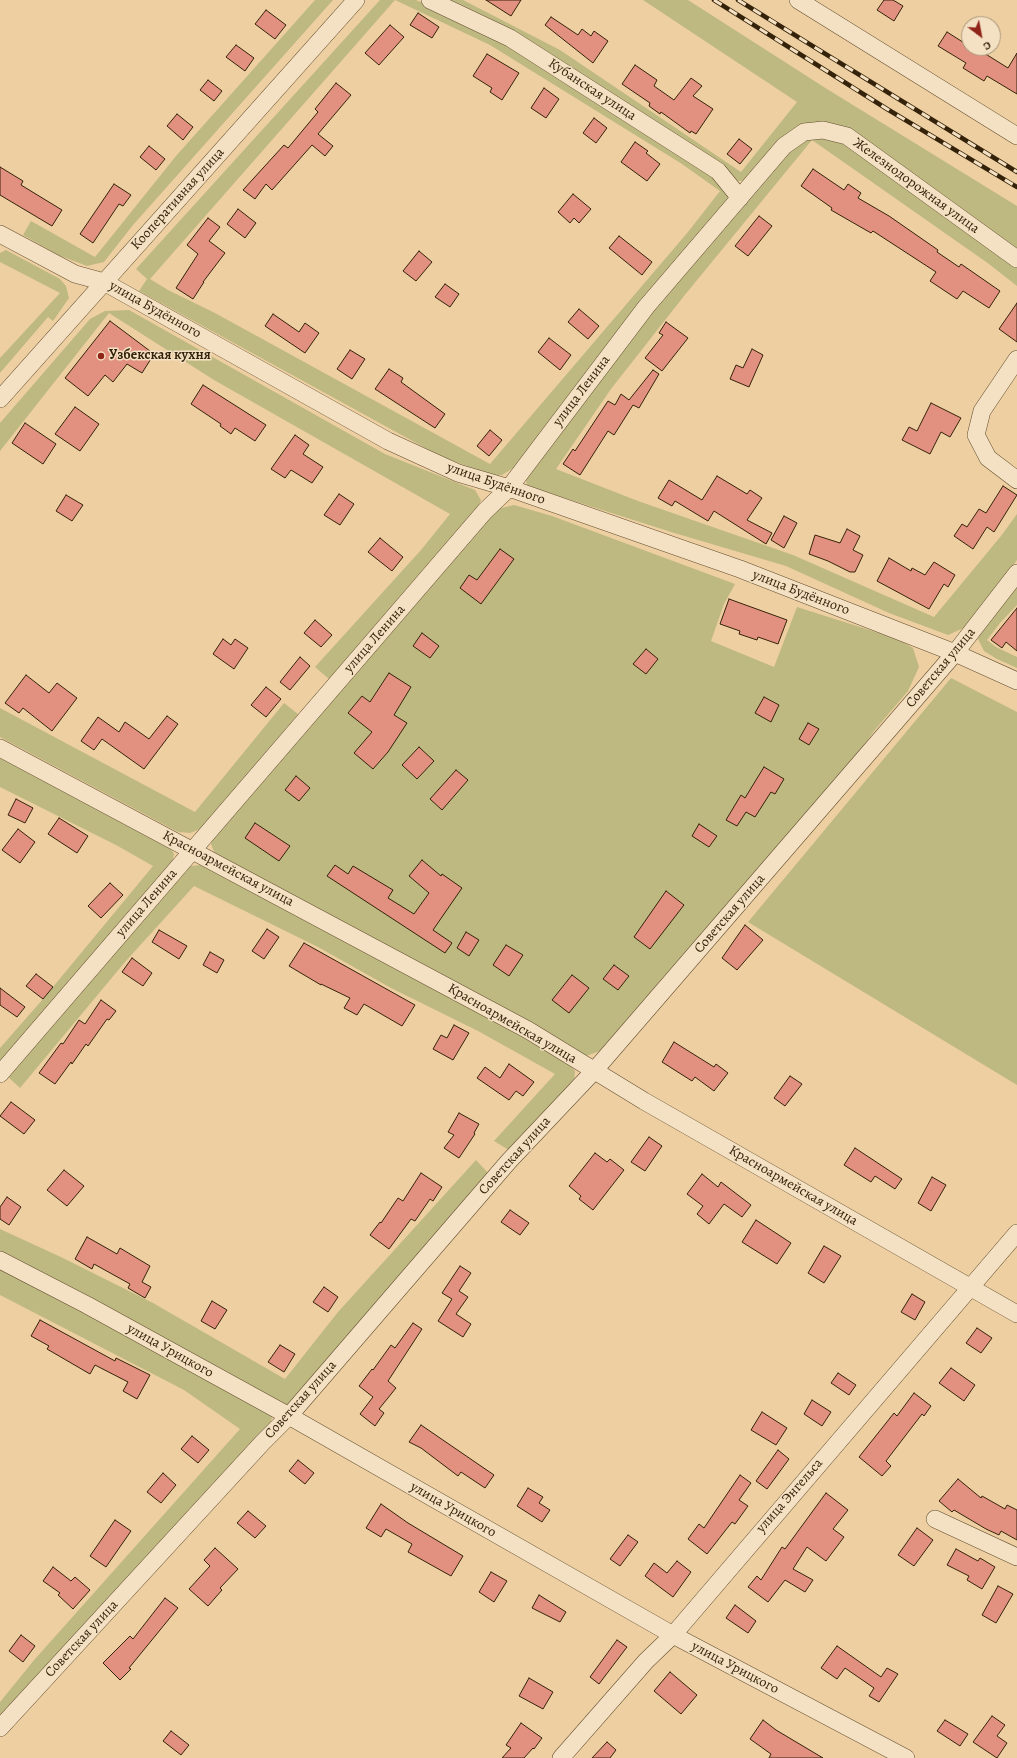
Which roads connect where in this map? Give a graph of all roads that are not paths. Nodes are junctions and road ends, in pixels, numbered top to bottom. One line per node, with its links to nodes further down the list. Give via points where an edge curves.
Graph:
1 (356, 0): 8 (street, Кооперативная улица)
2 (430, 0): 5 (street, Кубанская улица, via 510,38 665,136 718,171)
3 (798, 0): 4 (street)
4 (1017, 136)
5 (740, 198): 7 (street, Железнодорожная улица, via 784,146 804,132 823,130 847,136); 12 (street, улица Ленина, via 646,307)
6 (0, 234): 8 (street, улица Будённого, via 75,274)
7 (1017, 259)
8 (104, 282): 10 (street, Кооперативная улица); 12 (street, улица Будённого, via 388,441 458,473)
9 (1017, 359): 11 (street, via 982,411 976,435 988,458)
10 (0, 399)
11 (1017, 480)
12 (509, 488): 14 (street, улица Будённого, via 740,569); 17 (street, улица Ленина, via 485,511)
13 (1017, 573): 14 (street, Советская улица)
14 (955, 653): 15 (street, улица Будённого); 18 (street, Советская улица)
15 (1017, 681)
16 (0, 748): 17 (street, Красноармейская улица)
17 (192, 850): 18 (street, Красноармейская улица, via 528,1030); 19 (street, улица Ленина)
18 (594, 1071): 22 (street, Красноармейская улица); 24 (street, Советская улица, via 509,1161)
19 (0, 1074)
20 (1017, 1232): 22 (street, улица Энгельса)
21 (0, 1260): 24 (street, улица Урицкого)
22 (970, 1286): 23 (street, Красноармейская улица); 27 (street, улица Энгельса)
23 (1017, 1314)
24 (289, 1416): 27 (street, улица Урицкого); 28 (street, Советская улица, via 262,1442)
25 (935, 1519): 26 (street)
26 (1017, 1557)
27 (672, 1635): 29 (street, улица Энгельса); 30 (street, улица Урицкого)
28 (0, 1728)
29 (561, 1758)
30 (906, 1758)

